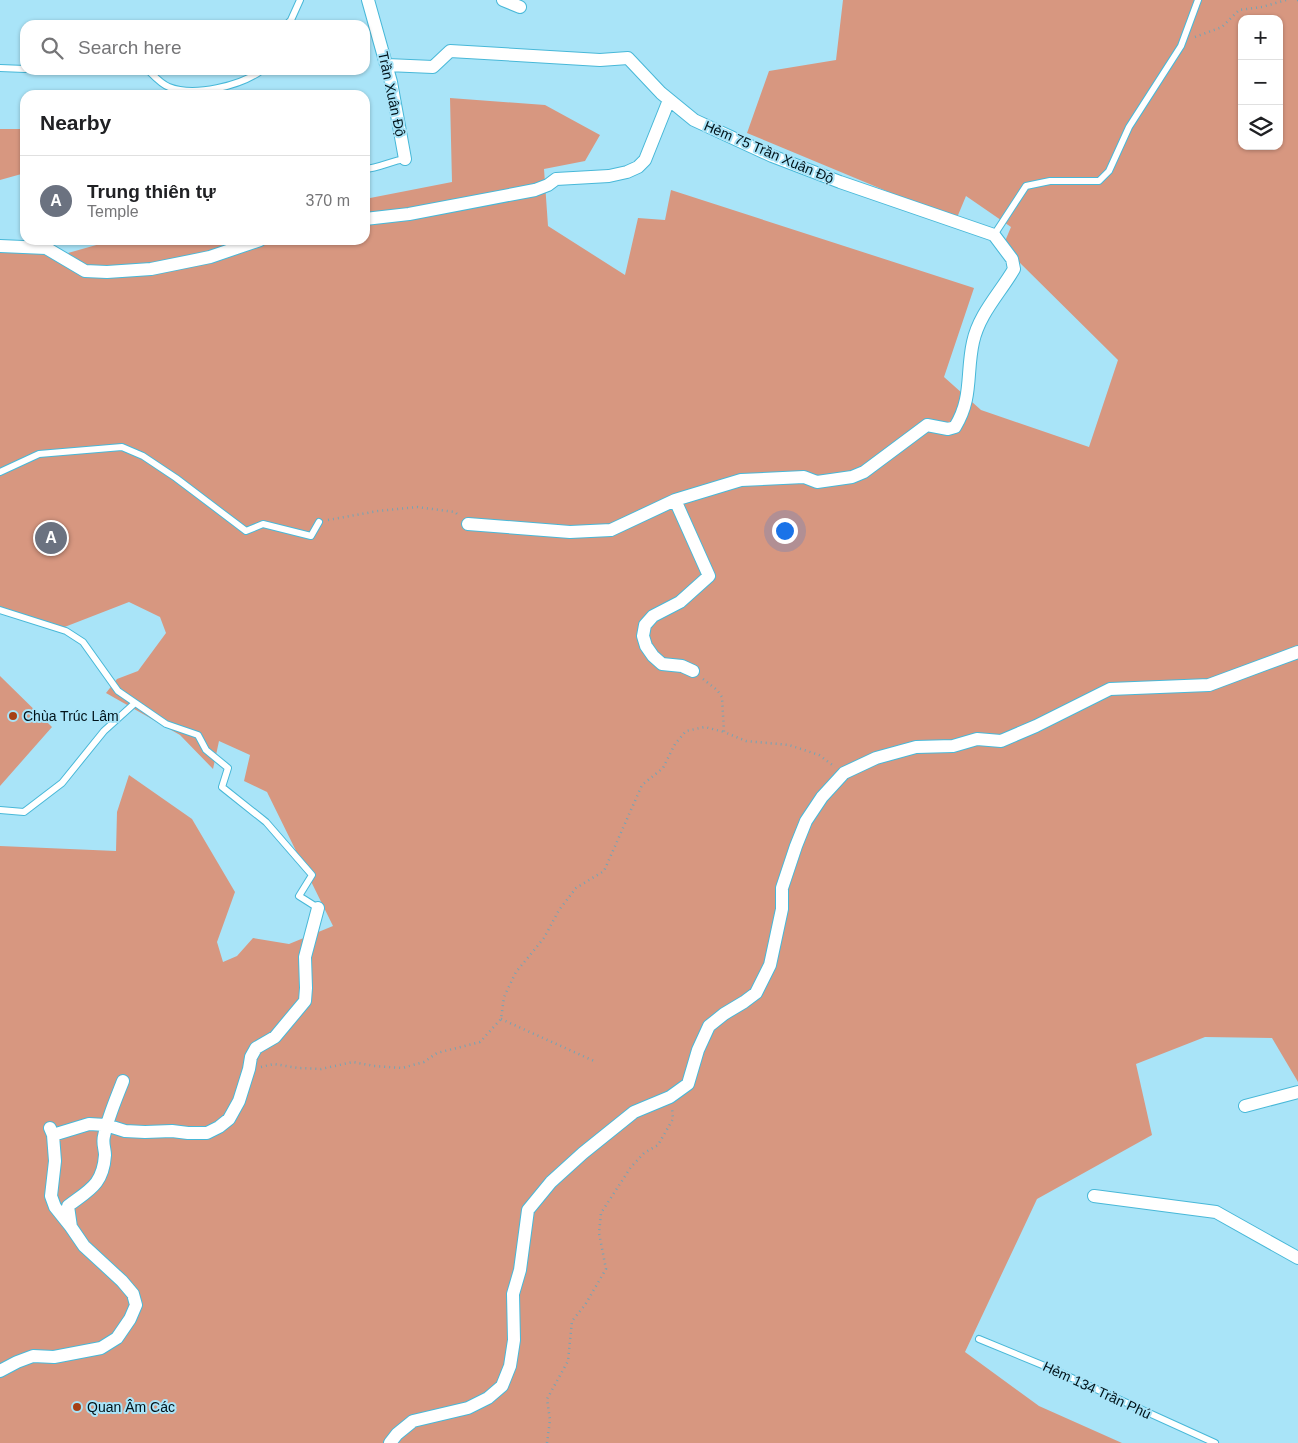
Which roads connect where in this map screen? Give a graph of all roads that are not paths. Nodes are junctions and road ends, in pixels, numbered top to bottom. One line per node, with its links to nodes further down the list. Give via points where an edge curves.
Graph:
1 (300, 0): 6 (lane)
2 (368, 0): 7 (street, Trần Xuân Độ)
3 (503, 0): 5 (street)
4 (1198, 0): 18 (lane, via 1181,46 1129,127 1109,171 1099,181 1050,181 1026,186)
5 (520, 7)
6 (291, 20)
7 (387, 65): 14 (street, Hẻm 75 Trần Xuân Độ, via 433,66 450,51 600,60 628,58); 15 (street, Trần Xuân Độ)
8 (0, 68): 9 (lane)
9 (20, 69)
10 (154, 75): 12 (lane, via 168,87)
11 (256, 75): 13 (lane)
12 (182, 90)
13 (206, 90)
14 (669, 100): 17 (street, via 645,160 627,172 556,179 535,190); 18 (street, Hẻm 75 Trần Xuân Độ, via 694,120 772,156)
15 (405, 159): 16 (lane)
16 (370, 169)
17 (370, 218)
18 (994, 235): 22 (street, via 1012,259 1014,269 980,319 973,342 964,411 955,427 927,425 864,472 852,477 817,482 804,477 742,480)
19 (245, 245): 20 (street, via 210,257 151,269 107,272 85,272 46,248)
20 (0, 246)
21 (0, 472): 23 (lane, via 39,454 122,447 176,478 246,531 263,524 311,536)
22 (675, 500): 24 (street, via 611,530 570,532); 27 (street, via 708,576 680,602 653,616 645,625 643,636 646,646 662,664)
23 (319, 522)
24 (468, 524)
25 (0, 610): 28 (lane, via 66,631 83,642 118,691)
26 (1298, 652): 40 (street, via 1209,685 1110,689 1001,741 977,739 953,746 916,747 876,758 844,774 822,797 806,821 782,888 782,909 770,965 756,993 709,1026 688,1084 670,1097 634,1112 551,1182 528,1210 520,1270 513,1294 514,1340 510,1366 502,1386 468,1408 413,1421)
27 (693, 671)
28 (135, 703): 29 (lane, via 104,731 62,783 24,812); 30 (lane, via 166,724 198,735 206,750 228,768 222,787 266,822 312,875 299,896)
29 (0, 810)
30 (318, 908): 34 (street, via 305,957 305,1001 275,1037 256,1048 239,1101 229,1119 207,1132 125,1131)
31 (123, 1081): 34 (street)
32 (1298, 1092): 33 (street)
33 (1245, 1106)
34 (106, 1125): 36 (street, via 104,1166 95,1187 68,1206); 36 (street, via 89,1124 52,1132 55,1161 51,1196 55,1207)
35 (1094, 1196): 37 (street, via 1216,1212)
36 (71, 1227): 39 (street, via 84,1246 133,1294 136,1305 130,1319 117,1338 101,1348 54,1358 33,1356)
37 (1298, 1258)
38 (979, 1339): 41 (lane, Hẻm 134 Trần Phú)
39 (0, 1371)
40 (390, 1443)
41 (1215, 1443)

